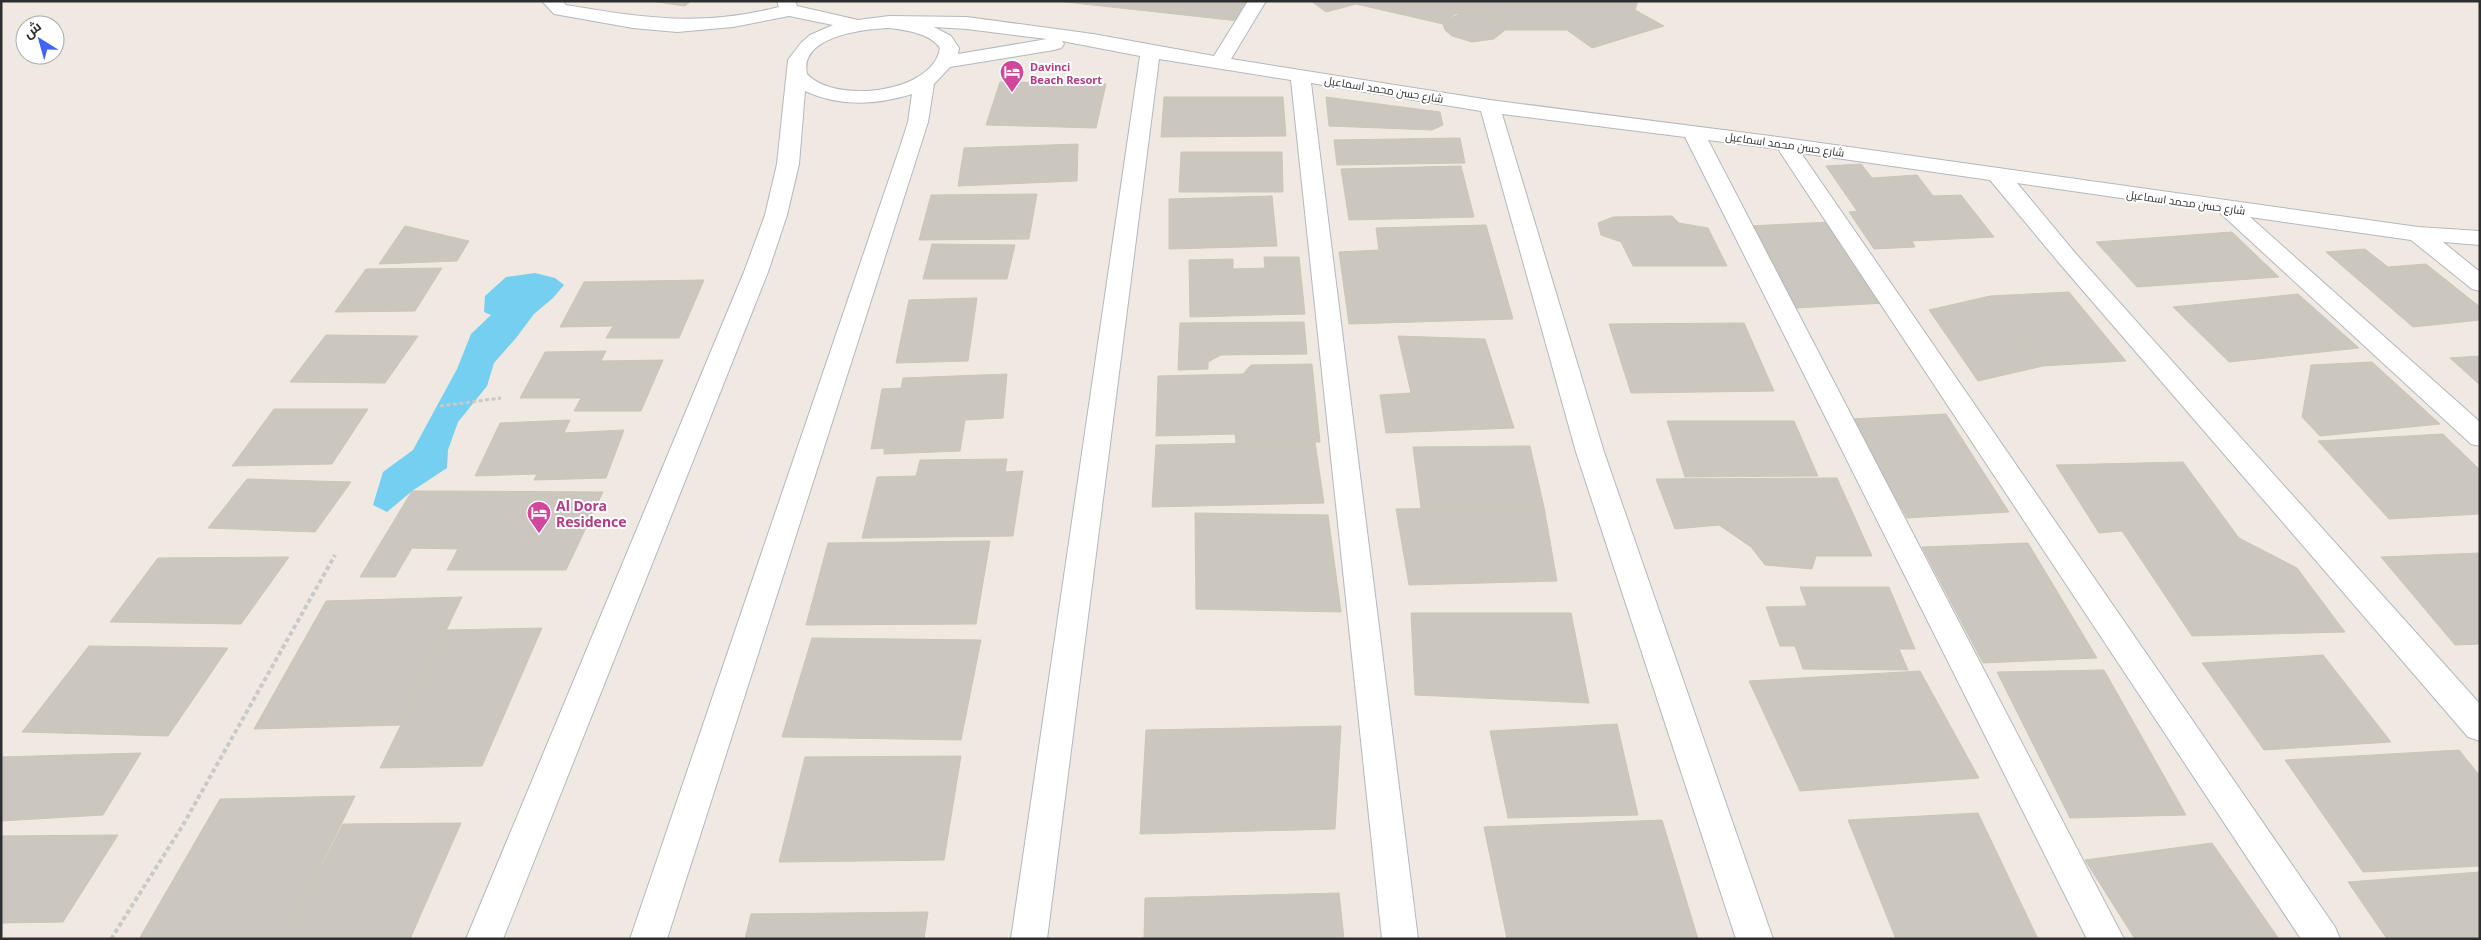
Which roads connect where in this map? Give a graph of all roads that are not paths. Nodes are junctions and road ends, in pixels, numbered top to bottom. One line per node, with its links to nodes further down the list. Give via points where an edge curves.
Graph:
1 (552, 1): 3 (street, via 560,10 675,26 733,22)
2 (1258, 1): 9 (street)
3 (788, 6): 5 (street)
4 (905, 23): 5 (street, شارع حسن محمد اسماعيل); 6 (street, شارع حسن محمد اسماعيل, via 967,23); 8 (street, via 937,34 946,42 949,52)
5 (857, 25): 10 (street, via 829,34 803,50 796,62)
6 (1093, 40): 7 (street, شارع حسن محمد اسماعيل); 8 (street, شارع حسن محمد اسماعيل, via 1034,46)
7 (1150, 52): 9 (street, شارع حسن محمد اسماعيل); 25 (street)
8 (946, 62): 12 (street)
9 (1220, 62): 11 (street, شارع حسن محمد اسماعيل)
10 (797, 73): 12 (street, via 805,83 818,90 859,97 897,92); 23 (street, via 788,164 776,215 756,272)
11 (1300, 76): 13 (street, شارع حسن محمد اسماعيل); 26 (street)
12 (924, 82): 24 (street, via 911,144)
13 (1490, 106): 14 (street, شارع حسن محمد اسماعيل); 27 (street, via 1590,452)
14 (1693, 132): 15 (street, شارع حسن محمد اسماعيل); 28 (street)
15 (1786, 144): 16 (street, شارع حسن محمد اسماعيل); 29 (street)
16 (1998, 175): 17 (street, شارع حسن محمد اسماعيل); 22 (street)
17 (2226, 207): 18 (street, شارع حسن محمد اسماعيل); 21 (street)
18 (2418, 234): 19 (street, شارع حسن محمد اسماعيل); 20 (street)
19 (2480, 238)
20 (2480, 284)
21 (2480, 437)
22 (2480, 727)
23 (484, 939)
24 (648, 939)
25 (1029, 939)
26 (1400, 939)
27 (1755, 939)
28 (2106, 939)
29 (2322, 939)

